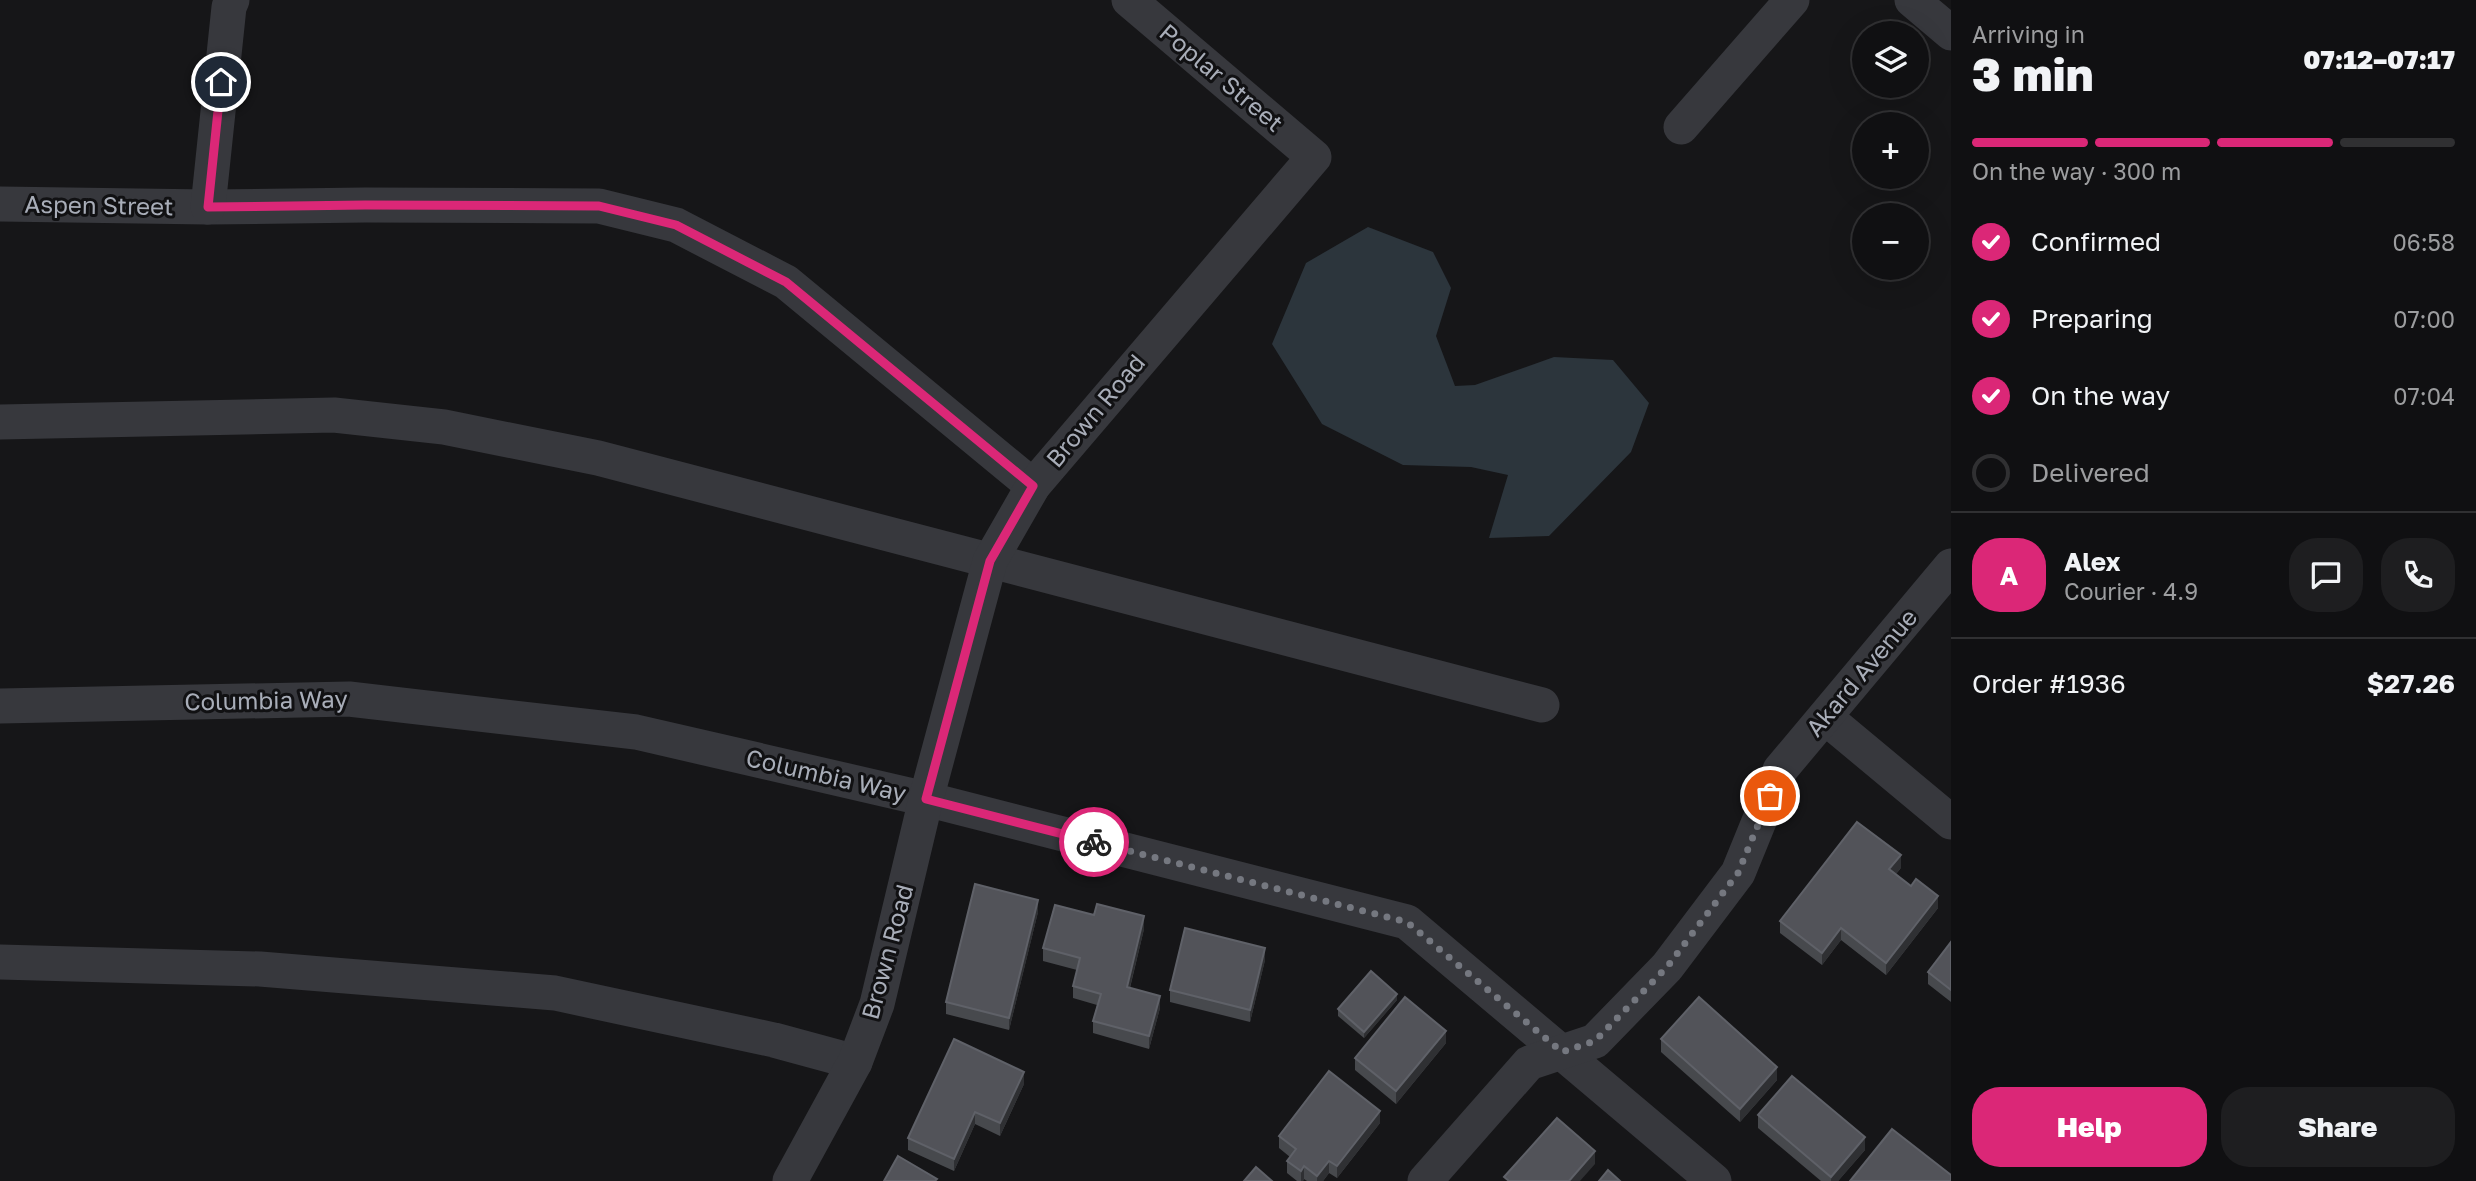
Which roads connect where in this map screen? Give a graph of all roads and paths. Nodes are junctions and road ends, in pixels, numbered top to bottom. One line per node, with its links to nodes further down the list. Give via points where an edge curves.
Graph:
1 (232, 0): 9 (street)
2 (1129, 0): 7 (street, Poplar Street)
3 (1793, 0): 6 (street)
4 (1912, 0): 5 (street)
5 (1951, 33)
6 (1681, 127)
7 (1314, 157): 11 (street, Brown Road)
8 (0, 204): 9 (street, Aspen Street)
9 (208, 207): 11 (street, Aspen Street, via 599,206 676,225 786,282)
10 (0, 422): 12 (street, via 334,415 444,427 598,458)
11 (1033, 486): 12 (street, Brown Road)
12 (990, 561): 14 (street); 17 (street, Brown Road)
13 (1951, 566): 16 (street, Akard Avenue)
14 (1542, 705)
15 (0, 706): 17 (street, Columbia Way, via 349,699 636,732)
16 (1826, 718): 18 (street); 20 (street, Akard Avenue, via 1780,770 1738,873 1667,967 1595,1041)
17 (926, 799): 20 (street, Columbia Way, via 1407,922); 21 (street, Brown Road, via 877,1003)
18 (1951, 822)
19 (0, 962): 21 (street, via 261,969 555,993)
20 (1562, 1052): 23 (street, Akard Avenue, via 1529,1063); 24 (street, Columbia Way)
21 (855, 1062): 22 (street, Brown Road)
22 (790, 1181)
23 (1425, 1181)
24 (1714, 1181)

